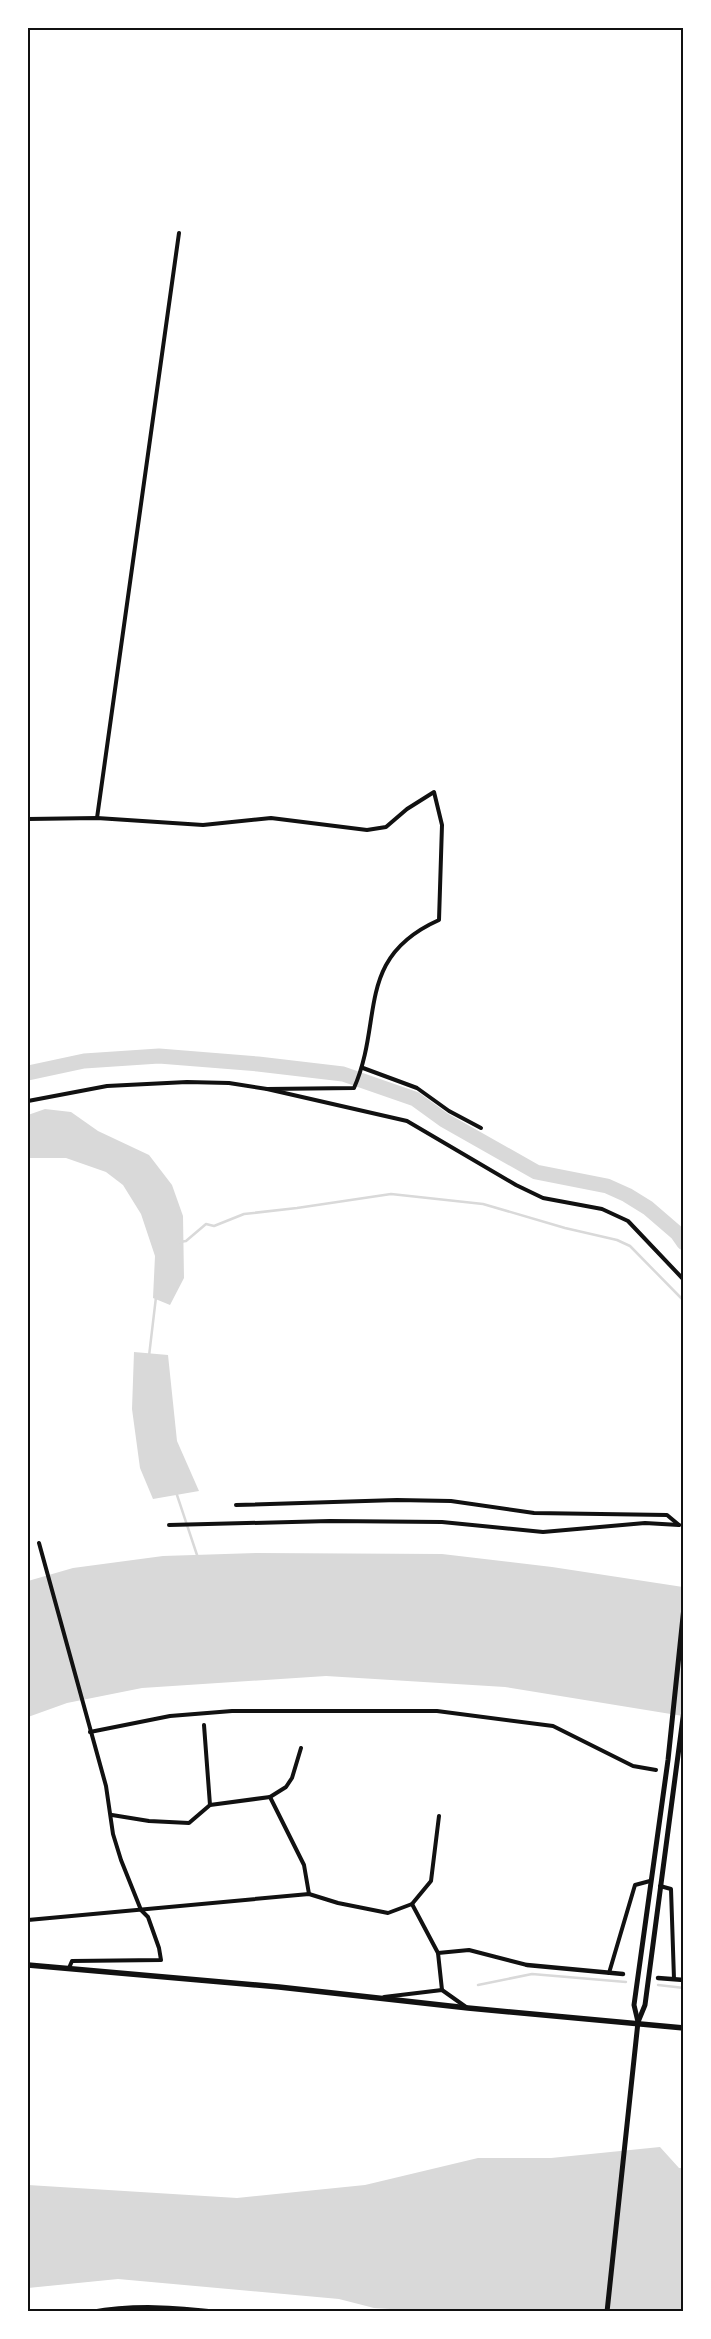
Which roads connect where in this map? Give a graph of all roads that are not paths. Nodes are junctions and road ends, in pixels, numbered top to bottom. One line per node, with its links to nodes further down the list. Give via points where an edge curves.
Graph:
1 (179, 233): 2 (street)
2 (98, 818): 3 (street); 4 (street, via 203,825 272,818 367,830 386,827 434,792 442,825 439,920 416,930 393,952 383,969 370,1013)
3 (28, 819)
4 (363, 1068): 5 (street, via 354,1088); 7 (street, via 417,1088 449,1111)
5 (267, 1089): 6 (street, via 196,1082 107,1086); 8 (street, via 407,1121 543,1198 602,1209 628,1221)
6 (28, 1101)
7 (481, 1128)
8 (684, 1280)
9 (236, 1505): 10 (street, via 370,1500 451,1501 534,1513 667,1515 679,1525 645,1523 543,1532 442,1522)
10 (169, 1525)
11 (40, 1543): 15 (street)
12 (684, 1607): 22 (main road, via 669,1749)
13 (684, 1710): 23 (main road)
14 (204, 1725): 19 (street)
15 (90, 1732): 17 (street, via 170,1716 232,1711 437,1711 553,1726 632,1766); 20 (street)
16 (301, 1748): 18 (street, via 292,1778 286,1787)
17 (656, 1770)
18 (270, 1797): 19 (street); 24 (street, via 304,1865)
19 (210, 1805): 20 (street, via 189,1823)
20 (112, 1815): 26 (street, via 113,1834)
21 (439, 1816): 25 (street, via 431,1881)
22 (650, 1881): 32 (street, via 635,1885); 40 (main road, via 634,2005)
23 (660, 1886): 35 (street, via 671,1889); 40 (main road, via 645,2005)
24 (309, 1894): 25 (street, via 388,1913); 26 (street)
25 (412, 1904): 28 (street)
26 (141, 1910): 27 (street); 31 (street, via 148,1917 161,1960 72,1961)
27 (28, 1920)
28 (438, 1953): 30 (street, via 469,1950); 37 (street)
29 (28, 1965): 31 (main road)
30 (527, 1965): 32 (street)
31 (69, 1968): 38 (main road)
32 (609, 1973): 33 (street)
33 (623, 1974)
34 (658, 1978): 35 (street)
35 (674, 1979): 36 (street)
36 (684, 1980)
37 (442, 1990): 38 (street); 39 (street)
38 (378, 1997): 39 (main road)
39 (468, 2008): 40 (main road)
40 (638, 2022): 41 (main road); 44 (main road)
41 (684, 2028)
42 (91, 2312): 43 (street, via 132,2306)
43 (219, 2312)
44 (607, 2312)

